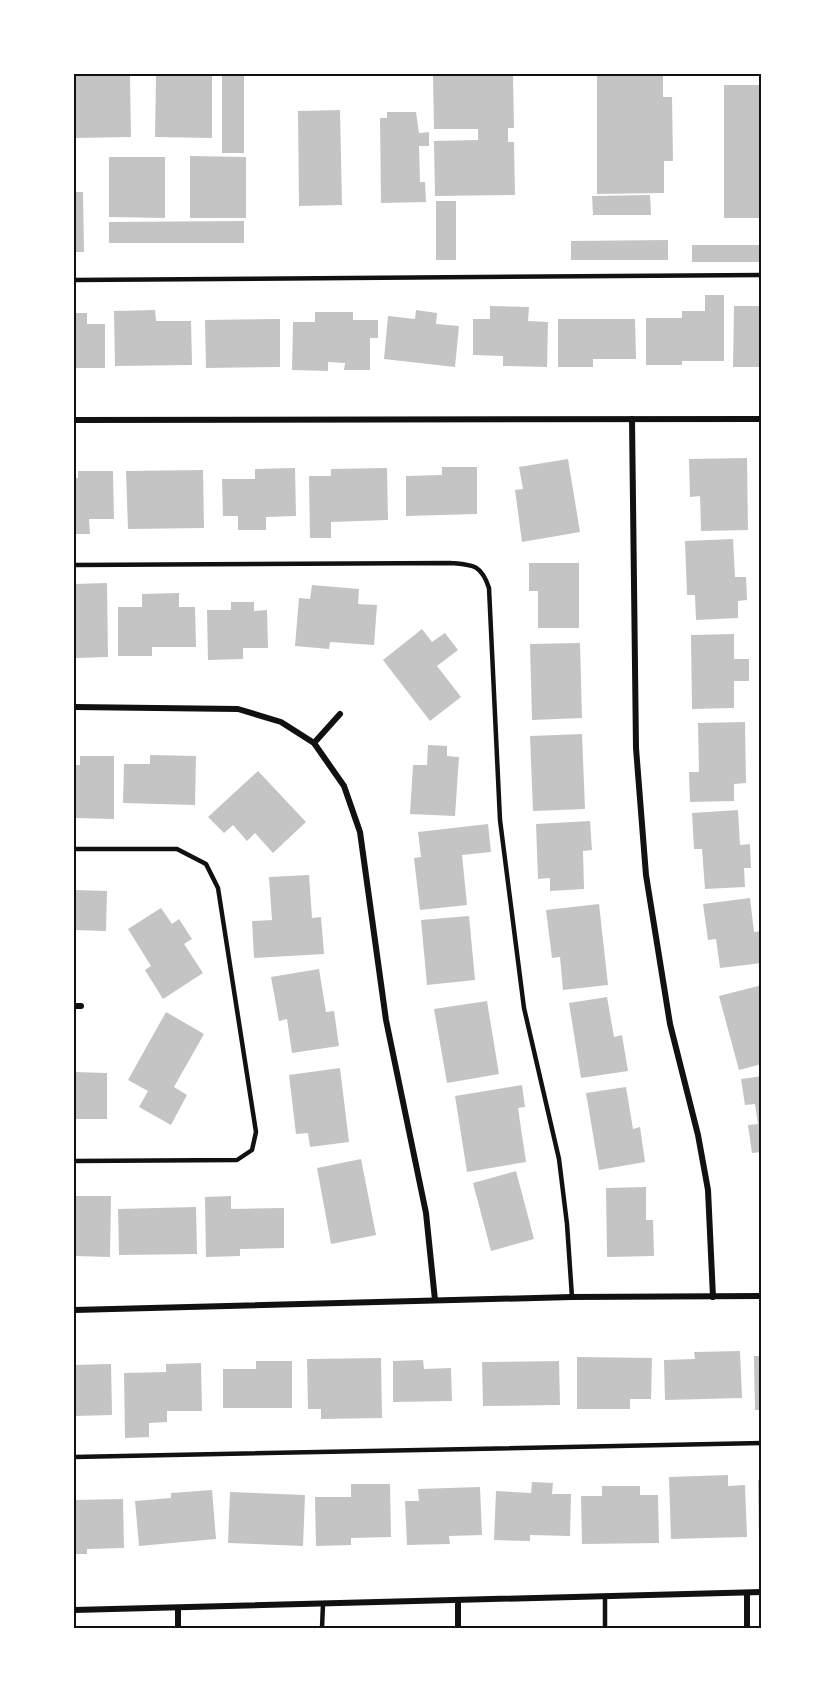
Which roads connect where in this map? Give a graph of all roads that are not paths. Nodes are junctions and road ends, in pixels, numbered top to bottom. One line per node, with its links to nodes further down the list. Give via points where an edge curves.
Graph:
1 (762, 275): 2 (lane)
2 (74, 280)
3 (632, 419): 4 (street); 5 (street); 14 (street, via 636,748 646,875 670,1024 708,1190)
4 (762, 419)
5 (74, 420)
6 (74, 565): 13 (lane, via 450,564 473,565 485,575 489,588 500,820 524,1008 559,1159)
7 (74, 707): 9 (street, via 238,708 281,722)
8 (340, 714): 9 (street)
9 (314, 743): 15 (street, via 344,786 360,832 386,1020 426,1213)
10 (74, 849): 11 (lane, via 177,849 206,864 219,888 256,1131 252,1150 237,1160)
11 (74, 1161)
12 (762, 1296): 14 (street)
13 (572, 1298): 14 (street); 15 (street)
14 (713, 1298)
15 (435, 1300): 16 (street)
16 (74, 1310)
17 (762, 1443): 18 (lane)
18 (74, 1457)
19 (762, 1592): 20 (street)
20 (747, 1593): 21 (street); 30 (street)
21 (605, 1596): 22 (street); 29 (lane)
22 (458, 1600): 23 (street); 28 (street)
23 (322, 1604): 24 (street); 27 (lane)
24 (178, 1608): 25 (street); 26 (street)
25 (74, 1610)
26 (178, 1629)
27 (322, 1629)
28 (458, 1629)
29 (605, 1629)
30 (747, 1629)

